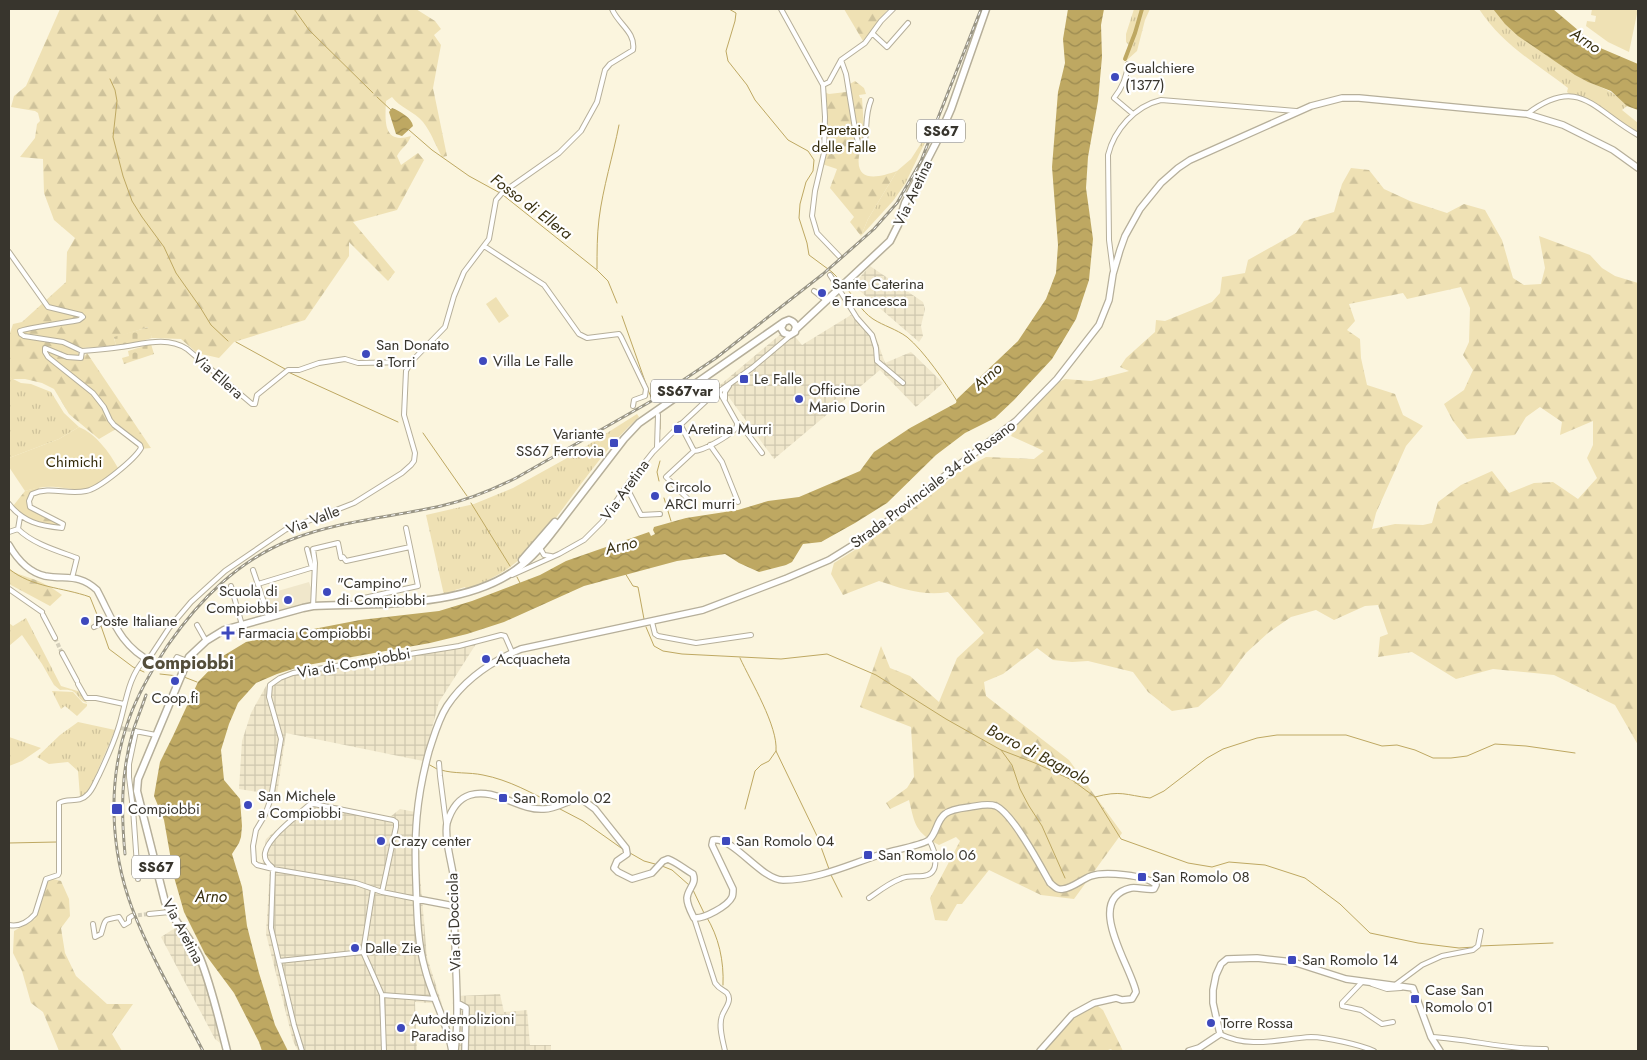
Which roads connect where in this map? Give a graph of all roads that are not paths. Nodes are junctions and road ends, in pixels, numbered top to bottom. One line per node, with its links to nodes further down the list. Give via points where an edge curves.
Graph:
1 (612, 9): 16 (street, via 631,34 633,50 606,70 597,102 581,131 559,153 501,194 494,206 492,231)
2 (781, 9): 9 (street)
3 (892, 9): 6 (street)
4 (986, 9): 21 (main road, Via Aretina / SS67, via 937,141 905,203 890,241)
5 (908, 24): 6 (street, via 886,48)
6 (873, 34): 7 (street)
7 (841, 60): 9 (street, via 829,82); 10 (street, via 860,148 864,146 865,120)
8 (1128, 64): 12 (street, via 1127,73 1114,98)
9 (823, 85): 18 (street, via 824,153 812,216 817,233)
10 (871, 100)
11 (1298, 111): 12 (street, via 1161,100); 13 (street, Strada Provinciale 34 di Rosano, via 1327,101 1359,98); 19 (street, Strada Provinciale 34 di Rosano, via 1190,160 1173,172 1140,209 1125,236)
12 (1133, 114): 19 (street, via 1110,146 1108,156 1109,240)
13 (1528, 114): 14 (street, via 1550,100 1571,95 1603,110); 15 (street, Strada Provinciale 34 di Rosano, via 1563,125 1613,150)
14 (1638, 135)
15 (1638, 168)
16 (484, 246): 32 (street, via 464,272 444,327); 37 (street, via 544,284 579,334 587,338 619,334 646,389 644,396 634,400)
17 (9, 252): 31 (street, via 48,307 83,317 22,329 21,334 63,342)
18 (839, 256)
19 (1113, 274): 76 (street, Strada Provinciale 34 di Rosano, via 1109,300 1099,325 1058,379 1016,421 874,532 829,560 788,578 703,610)
20 (830, 275): 21 (street)
21 (837, 288): 23 (main road, Via Aretina / SS67); 34 (street, via 872,335 877,361)
22 (814, 291): 23 (street)
23 (829, 299): 24 (main road, Via Aretina / SS67)
24 (806, 320): 25 (main road); 28 (main road, Via Aretina / SS67)
25 (792, 322): 26 (main road); 28 (main road)
26 (783, 324): 27 (main road); 29 (main road, SS67var)
27 (783, 332): 28 (main road, via 788,335); 29 (main road); 30 (street)
28 (794, 332): 30 (street, Via Aretina)
29 (766, 333): 41 (main road, SS67var, via 650,415)
30 (783, 343): 33 (street, Via Aretina)
31 (82, 351): 32 (street, Via Ellera, via 145,342 177,344 252,404 257,395 286,371 345,359 358,363); 51 (street, Via Ellera, via 81,358 67,357 45,348 48,357 93,393 110,420 141,448 115,474 89,490 41,490 32,494 30,507 63,524 62,528 34,524)
32 (411, 362): 85 (street, Via Valle, via 405,376 404,415 415,453 412,465 354,503 285,530 225,571 191,602)
33 (733, 382): 35 (street, Via Aretina); 36 (street, via 725,392)
34 (903, 383)
35 (719, 391): 36 (street); 40 (street, Via Aretina)
36 (725, 400): 39 (street)
37 (633, 406)
38 (658, 415): 43 (street)
39 (738, 422): 42 (street, via 734,430); 45 (street)
40 (680, 424): 43 (street, Via Aretina); 44 (street)
41 (624, 438): 55 (main road, SS67var); 58 (main road, SS67var)
42 (710, 445): 44 (street); 48 (street, via 722,462)
43 (658, 447): 46 (street, Via Aretina)
44 (694, 451): 47 (street, via 666,477)
45 (762, 454)
46 (625, 489): 50 (street, via 641,515); 60 (street, Via Aretina, via 594,532)
47 (689, 500)
48 (738, 502)
49 (9, 504): 51 (street)
50 (660, 514)
51 (20, 516): 53 (street)
52 (406, 528): 57 (street)
53 (18, 529): 54 (street); 63 (street, via 25,536 77,558)
54 (9, 532)
55 (544, 536): 58 (street); 66 (main road, SS67var, via 520,562)
56 (9, 546): 63 (street, via 33,571)
57 (410, 547): 61 (street, via 346,561 341,558 338,543 314,547); 69 (street, via 418,586)
58 (540, 548): 60 (street, via 544,555); 64 (main road, SS67var, via 521,566)
59 (307, 550): 61 (street)
60 (556, 556): 64 (street, Via Aretina)
61 (313, 568): 65 (street); 72 (street)
62 (253, 570): 65 (street)
63 (72, 578): 75 (street, via 83,580 97,590)
64 (500, 579): 66 (main road, Via Aretina / SS67var)
65 (258, 584): 74 (street)
66 (489, 584): 71 (main road, Via Aretina / SS67, via 426,601)
67 (230, 586): 78 (street)
68 (9, 589): 81 (street, via 42,614)
69 (390, 593): 70 (street); 71 (street)
70 (364, 598)
71 (390, 602): 72 (main road, Via Aretina / SS67)
72 (313, 606): 73 (street, Via Aretina); 74 (main road, Via Aretina / SS67)
73 (365, 607)
74 (269, 617): 78 (main road, Via Aretina / SS67)
75 (109, 619): 79 (street); 85 (street, via 128,645)
76 (652, 622): 80 (street, via 658,636 696,643); 83 (street, Strada Provinciale 34 di Rosano)
77 (197, 625): 82 (street)
78 (242, 625): 82 (main road, Via Aretina / SS67, via 222,631)
79 (95, 626)
80 (751, 635)
81 (55, 638)
82 (206, 641): 87 (main road, Via Aretina / SS67, via 189,657)
83 (512, 652): 93 (street, Via di Compiobbi, via 507,639 501,635 459,646 293,673 270,685 269,696 281,739 271,798 256,830 253,846 254,862); 98 (street, Strada Provinciale 34 di Rosano, via 487,666 464,685 446,707 434,736 416,812)
84 (62, 653): 88 (street, via 86,698)
85 (148, 660): 88 (street, Via Valle, via 135,671)
86 (163, 665): 87 (street)
87 (186, 665): 89 (main road, Via Aretina / SS67)
88 (124, 704): 105 (street, via 120,728 87,796 59,803 58,874 46,879 31,919 19,926)
89 (156, 735): 94 (street, via 136,731 129,764); 100 (main road, Via Aretina / SS67, via 138,779 137,791)
90 (439, 763): 91 (street, Via di Docciola)
91 (447, 825): 99 (street, Via di Docciola); 103 (street, via 457,802 479,793 544,810 580,798 595,809 626,848 627,854 614,868 618,872 632,880 652,873 668,859 693,874 694,885 687,898)
92 (929, 840): 97 (street, via 936,861 930,874 900,878); 103 (street, via 832,872 782,880 774,879 721,840 713,840 713,848 733,889 733,896 706,916); 126 (street, via 946,813 989,804 1005,814 1056,889 1068,888 1098,874 1144,878 1156,885 1154,889 1131,888 1121,892 1114,896 1110,906 1113,935 1134,982 1136,992 1132,999 1094,1002 1072,1015)
93 (273, 869): 95 (street, Via di Compiobbi, via 356,883); 96 (street, via 267,862 266,851 276,836 309,805 393,820 396,827); 108 (street, via 271,928)
94 (138, 879)
95 (373, 889): 96 (street, Via di Compiobbi); 107 (street)
96 (382, 892): 98 (street, Via di Compiobbi)
97 (869, 898)
98 (417, 899): 99 (street, Via di Compiobbi); 114 (street, Strada Provinciale 34 di Rosano, via 424,969)
99 (454, 906): 115 (street, Via di Docciola)
100 (170, 912): 101 (street); 120 (main road, Via Aretina / SS67, via 199,957)
101 (149, 914)
102 (132, 916): 104 (street, via 124,925 119,917 106,919 101,934 95,937)
103 (694, 918): 125 (street, via 715,983 728,996 721,1023)
104 (93, 924)
105 (9, 925)
106 (1482, 932): 111 (street, via 1478,946 1473,950 1442,956 1422,965)
107 (363, 952): 108 (street); 113 (street)
108 (279, 961): 121 (street)
109 (1362, 982): 110 (street); 116 (street, via 1346,997 1342,1006 1361,1010 1382,1024); 117 (street, via 1293,962 1227,959 1216,975 1213,990)
110 (1370, 982): 111 (street); 112 (street, via 1387,989)
111 (1395, 985): 112 (street)
112 (1408, 987): 118 (street, via 1413,988)
113 (382, 995): 114 (street); 122 (street)
114 (436, 1000): 123 (street, Strada Provinciale 34 di Rosano)
115 (457, 1003): 123 (street, Via di Docciola); 124 (street, via 466,1008)
116 (1394, 1022)
117 (1220, 1034): 127 (street, via 1199,1048); 128 (street, via 1252,1043 1312,1037)
118 (1431, 1037): 119 (street); 129 (street)
119 (1546, 1049)
120 (227, 1051)
121 (302, 1051)
122 (384, 1051)
123 (454, 1051)
124 (465, 1051)
125 (724, 1051)
126 (1040, 1051)
127 (1188, 1051)
128 (1374, 1051)
129 (1440, 1051)

